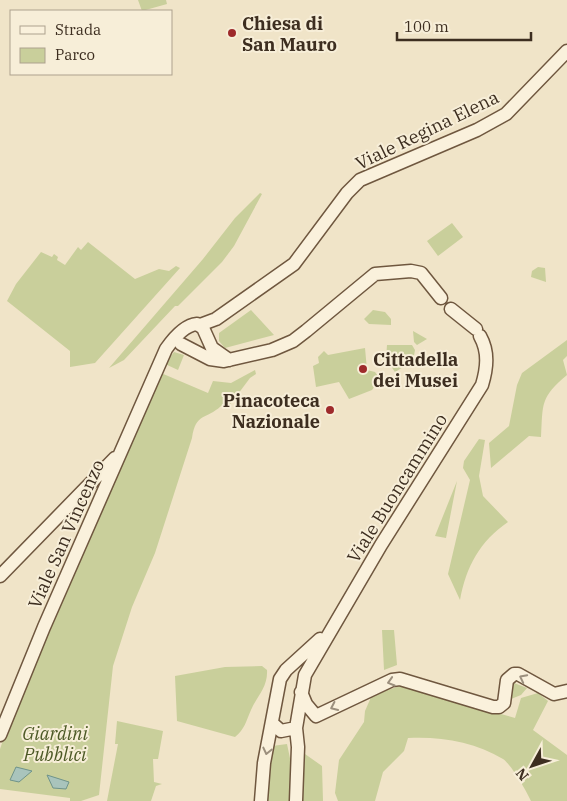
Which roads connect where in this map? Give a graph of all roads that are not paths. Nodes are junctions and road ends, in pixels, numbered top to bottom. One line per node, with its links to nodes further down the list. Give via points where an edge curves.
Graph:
1 (567, 51): 4 (street, Viale Regina Elena, via 506,114 477,130 360,180 346,193 294,264)
2 (440, 298): 8 (street, via 422,273 375,274 292,341 272,350)
3 (451, 309): 13 (street, Viale Buoncammino, via 478,332 484,344 487,364 482,385)
4 (208, 327): 5 (street, via 193,324); 6 (street, via 198,344); 8 (street, via 217,353)
5 (185, 330): 6 (street); 7 (street, Viale San Vincenzo)
6 (188, 346): 7 (street); 8 (street, via 210,359)
7 (166, 349): 9 (street, Viale San Vincenzo)
8 (229, 360)
9 (120, 454): 10 (street); 11 (street, Viale San Vincenzo)
10 (90, 483): 11 (street); 12 (street)
11 (102, 495): 20 (street, Viale San Vincenzo, via 12,700)
12 (0, 576)
13 (330, 628): 14 (street, Viale Buoncammino); 15 (street, Viale Buoncammino)
14 (299, 660): 15 (street); 18 (street, Viale Buoncammino, via 286,670 280,680)
15 (304, 675): 17 (street, Viale Buoncammino)
16 (567, 691): 17 (street, one-way to 17, via 554,694 514,674 506,680 504,703 493,707 392,680 316,716)
17 (301, 692): 19 (street, Viale Buoncammino)
18 (274, 724): 19 (street, via 281,731); 21 (street, Viale Buoncammino, one-way to 21, via 264,764)
19 (296, 728): 22 (street, Viale Buoncammino)
20 (0, 735)
21 (261, 801)
22 (296, 801)

